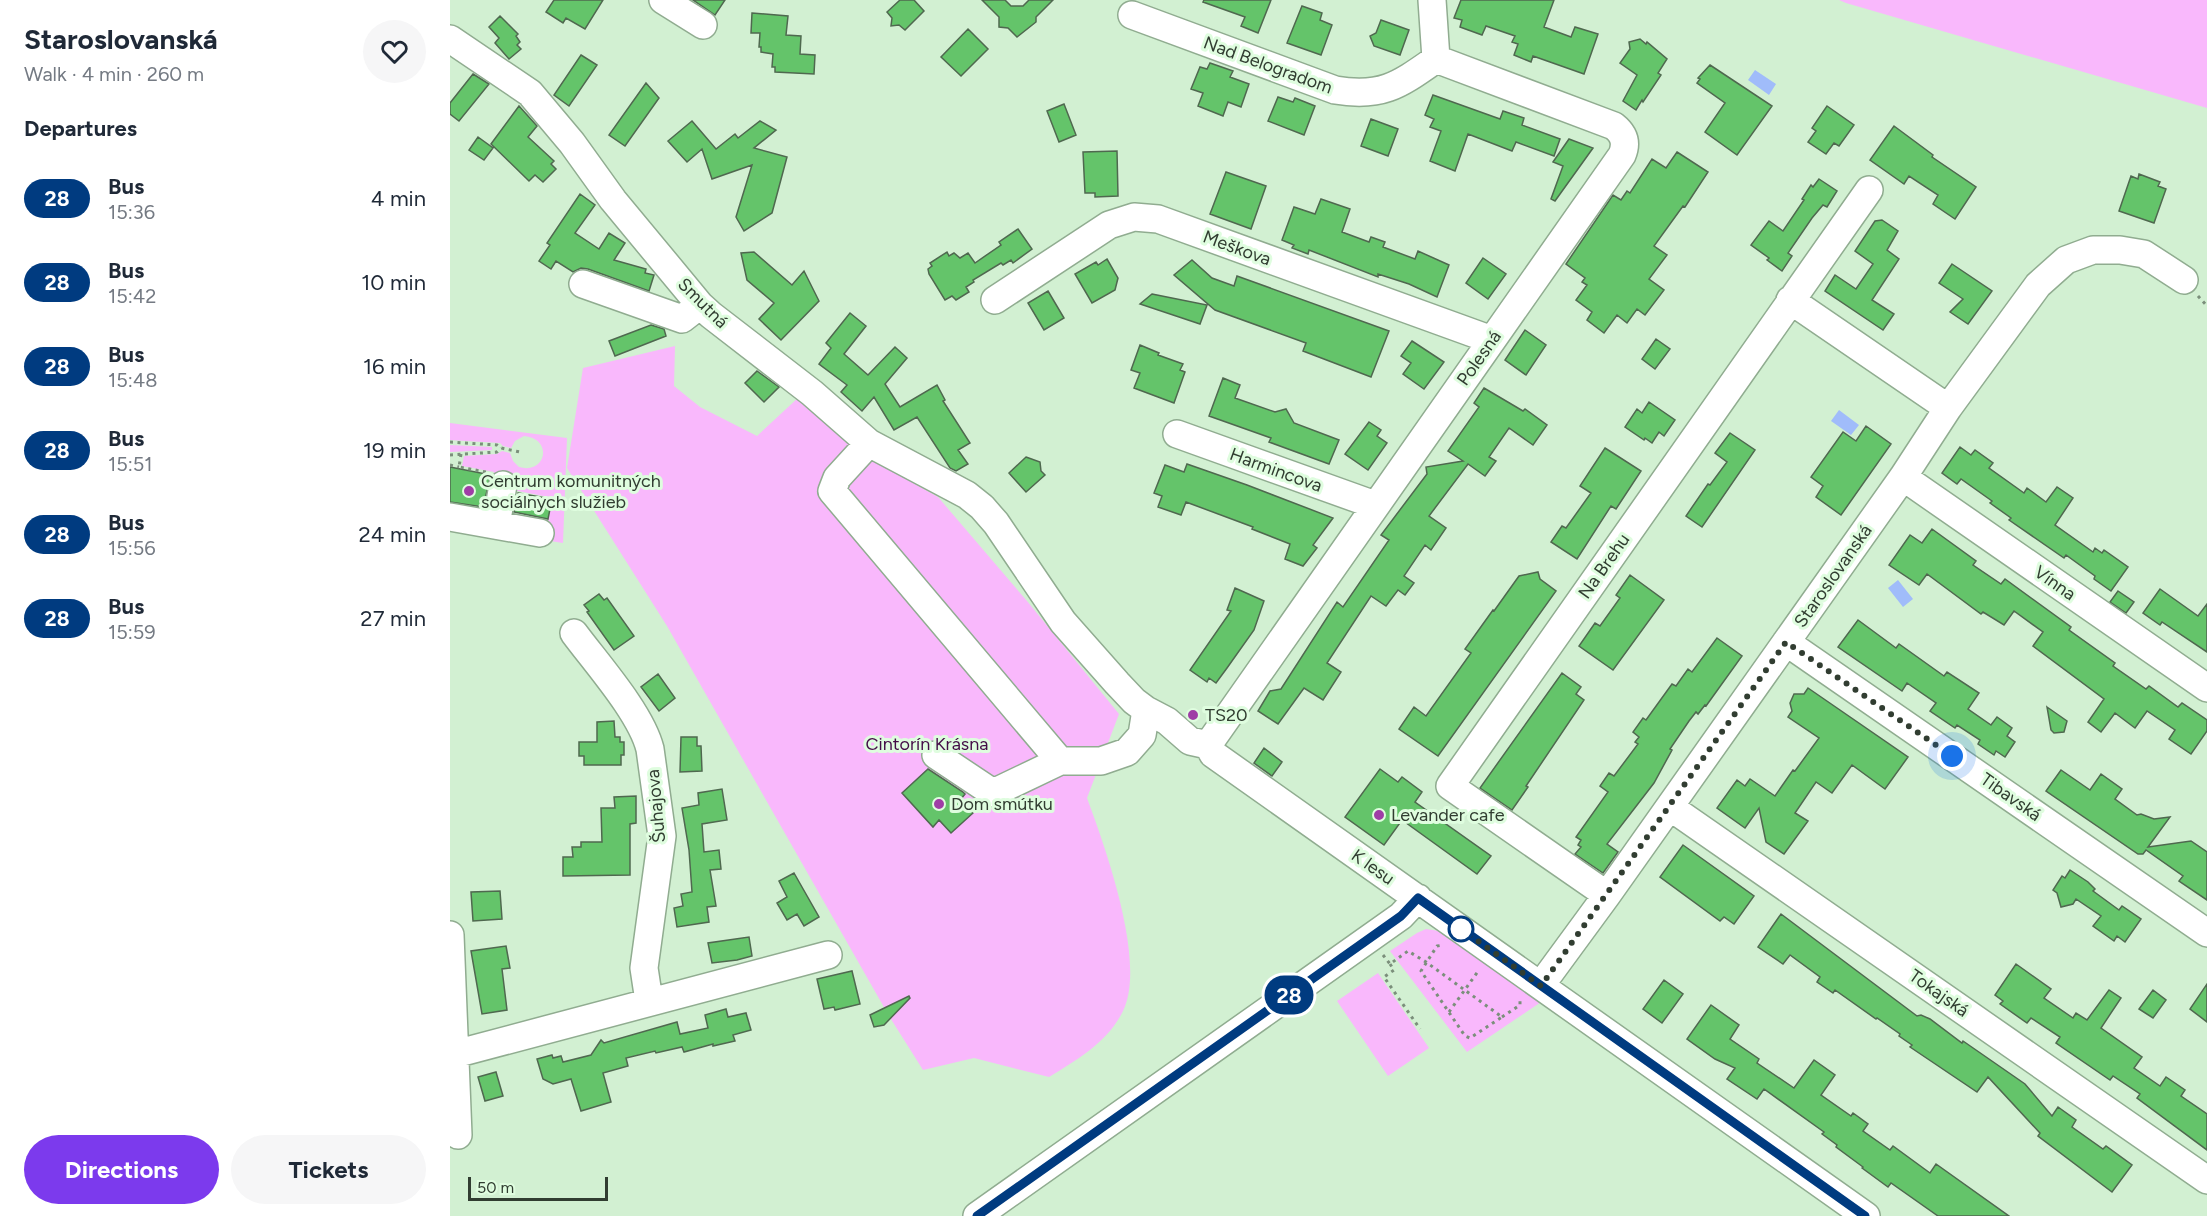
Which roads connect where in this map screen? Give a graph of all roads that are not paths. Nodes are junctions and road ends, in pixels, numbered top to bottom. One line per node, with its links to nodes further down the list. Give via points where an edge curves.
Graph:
1 (663, 0): 4 (street)
2 (1432, 0): 6 (street)
3 (1132, 15): 6 (street, Nad Belogradom, via 1352,93 1368,94 1407,80)
4 (703, 24)
5 (450, 39): 12 (street, Smutná, via 530,93)
6 (1436, 59): 13 (street, Polesná, via 1614,126 1624,140 1622,155)
7 (1869, 190): 11 (street, Na Brehu)
8 (2184, 280): 14 (street, Staroslovanská, via 2144,254 2093,250 2066,260 2038,285)
9 (583, 284): 12 (street, via 682,319)
10 (995, 300): 13 (street, Meškova, via 1109,225 1146,217)
11 (1790, 300): 14 (street); 31 (street, Na Brehu, via 1450,786)
12 (700, 305): 16 (street, Smutná)
13 (1492, 340): 19 (street, Polesná)
14 (1948, 408): 17 (street, Staroslovanská)
15 (1177, 434): 19 (street, Harmincova)
16 (869, 443): 26 (street, Smutná, via 982,507 1063,622); 29 (street, via 837,478 832,491)
17 (1903, 477): 24 (street, Staroslovanská); 25 (street, Vínna)
18 (502, 485): 21 (street)
19 (1375, 506): 27 (street, Polesná)
20 (450, 517): 21 (street)
21 (496, 525): 22 (street)
22 (540, 533)
23 (574, 633): 37 (street, Šuhajova, via 639,721 650,749 662,836 644,968)
24 (1786, 642): 30 (street, Staroslovanská); 33 (street, Tibavská)
25 (2207, 688)
26 (1146, 710): 27 (street, Smutná, via 1167,721 1190,741); 29 (street, via 1142,735 1127,752 1101,761)
27 (1208, 745): 32 (street, K lesu, via 1213,754)
28 (936, 755): 29 (street, via 993,793)
29 (1060, 760)
30 (1670, 807): 31 (street, Staroslovanská); 40 (street, Tokajská)
31 (1607, 895): 36 (street, Staroslovanská)
32 (1418, 898): 36 (street, K lesu); 41 (street, via 1401,916)
33 (2207, 933)
34 (450, 935): 38 (street)
35 (828, 955): 37 (street)
36 (1530, 992): 42 (street, K lesu)
37 (649, 1001): 38 (street)
38 (455, 1054): 39 (street)
39 (458, 1135)
40 (2207, 1180)
41 (977, 1216)
42 (1866, 1216)

